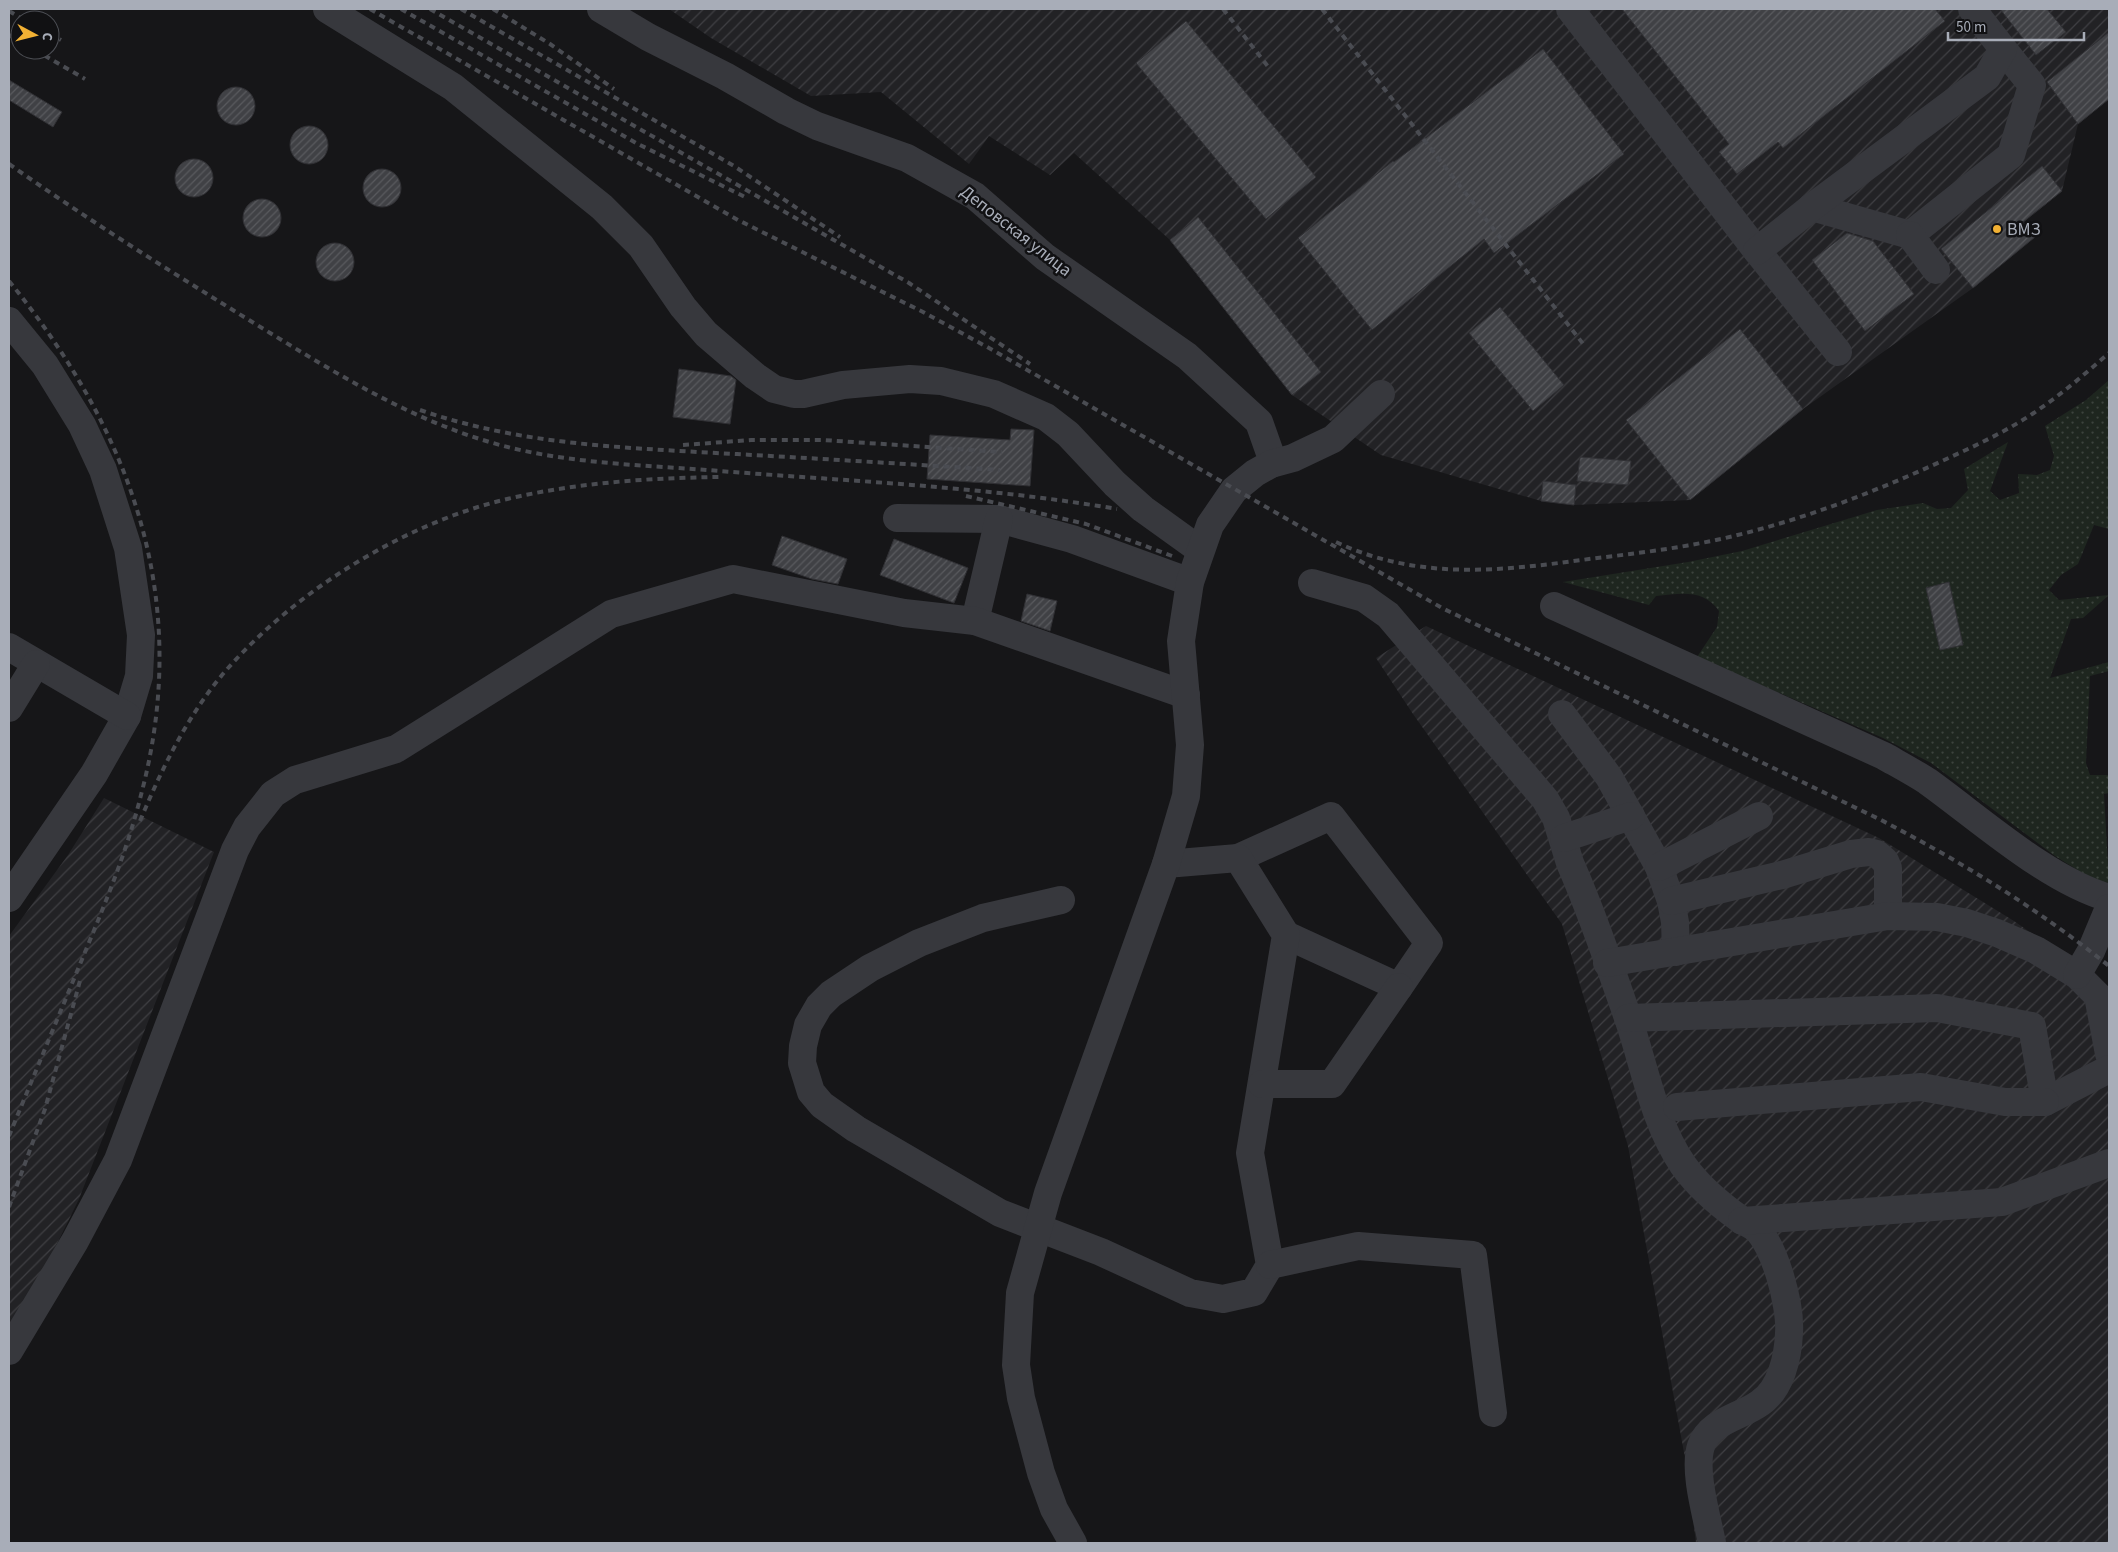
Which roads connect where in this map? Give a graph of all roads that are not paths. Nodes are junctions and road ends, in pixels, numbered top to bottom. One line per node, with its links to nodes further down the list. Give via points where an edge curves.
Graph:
1 (327, 9): 16 (street, via 453,87 602,207 640,246 706,334 774,389 803,394 843,385 910,379 941,381 994,394 1046,417 1068,434 1143,509)
2 (601, 9): 13 (street, Деповская улица, via 786,111 817,126 907,158 975,196 1046,258 1187,356 1259,422)
3 (1570, 9): 8 (street)
4 (1972, 9): 5 (street)
5 (2003, 49): 6 (street, via 1987,77); 7 (street, via 2032,85 2011,155)
6 (1812, 207): 7 (street); 8 (street)
7 (1910, 235): 9 (street)
8 (1757, 251): 11 (street)
9 (1936, 270)
10 (9, 321): 26 (street, via 45,365 82,425 118,512 135,582 141,635 139,676)
11 (1838, 352)
12 (1381, 394): 13 (street, via 1333,439 1293,458)
13 (1271, 464): 16 (street, via 1254,473 1222,504)
14 (897, 518): 15 (street)
15 (999, 519): 17 (street, via 1072,539); 20 (street)
16 (1200, 550): 17 (street)
17 (1190, 582): 23 (street, via 1181,641)
18 (1312, 583): 29 (street, via 1364,598 1388,615 1531,780 1556,818)
19 (1554, 606): 34 (street, via 1884,756 1926,781 2066,880)
20 (975, 621): 23 (street); 54 (street, via 904,613 733,579 611,614 396,749 295,780 273,794 247,827 235,850 118,1160 76,1241)
21 (9, 647): 22 (street)
22 (36, 664): 24 (street); 26 (street)
23 (1186, 695): 31 (street, via 1190,745 1186,796)
24 (9, 708)
25 (1562, 714): 27 (street, via 1609,777)
26 (127, 716): 33 (street, via 94,774)
27 (1630, 816): 29 (street); 32 (street)
28 (1759, 816): 32 (street)
29 (1564, 838): 41 (street)
30 (1238, 858): 31 (street); 39 (street); 43 (street, via 1331,816 1429,943)
31 (1166, 864): 52 (street)
32 (1659, 867): 36 (street)
33 (9, 898)
34 (2109, 898)
35 (1061, 900): 52 (street, via 969,923 870,968 819,1006 808,1025 803,1046 802,1063 811,1092 836,1116 982,1203)
36 (1670, 901): 38 (street, via 1869,852 1877,854 1888,868); 40 (street, via 1675,922)
37 (2109, 908): 42 (street)
38 (1888, 916): 40 (street); 42 (street, via 1920,916 1968,923 2036,950)
39 (1286, 935): 43 (street); 47 (street)
40 (1676, 952): 41 (street)
41 (1607, 963): 44 (street)
42 (2077, 975): 45 (street, via 2098,996)
43 (1399, 987): 47 (street, via 1332,1084)
44 (1628, 1018): 48 (street, via 1937,1008 2032,1026); 51 (street, via 1656,1110 1683,1165 1701,1186)
45 (2109, 1054)
46 (2109, 1069): 48 (street)
47 (1262, 1084): 53 (street, via 1250,1153)
48 (2044, 1102): 49 (street, via 2005,1102 1921,1087)
49 (1677, 1107)
50 (2109, 1162): 51 (street, via 2002,1202)
51 (1742, 1221): 57 (street, via 1755,1227 1770,1250 1788,1306 1789,1332 1777,1386 1761,1403 1720,1424 1702,1444 1700,1477)
52 (1037, 1227): 53 (street, via 1190,1293 1223,1299 1254,1292); 56 (street, via 1020,1293 1016,1366 1041,1473 1054,1509)
53 (1270, 1265): 55 (street, via 1358,1246 1473,1255)
54 (9, 1352)
55 (1493, 1413)
56 (1073, 1543)
57 (1712, 1543)

